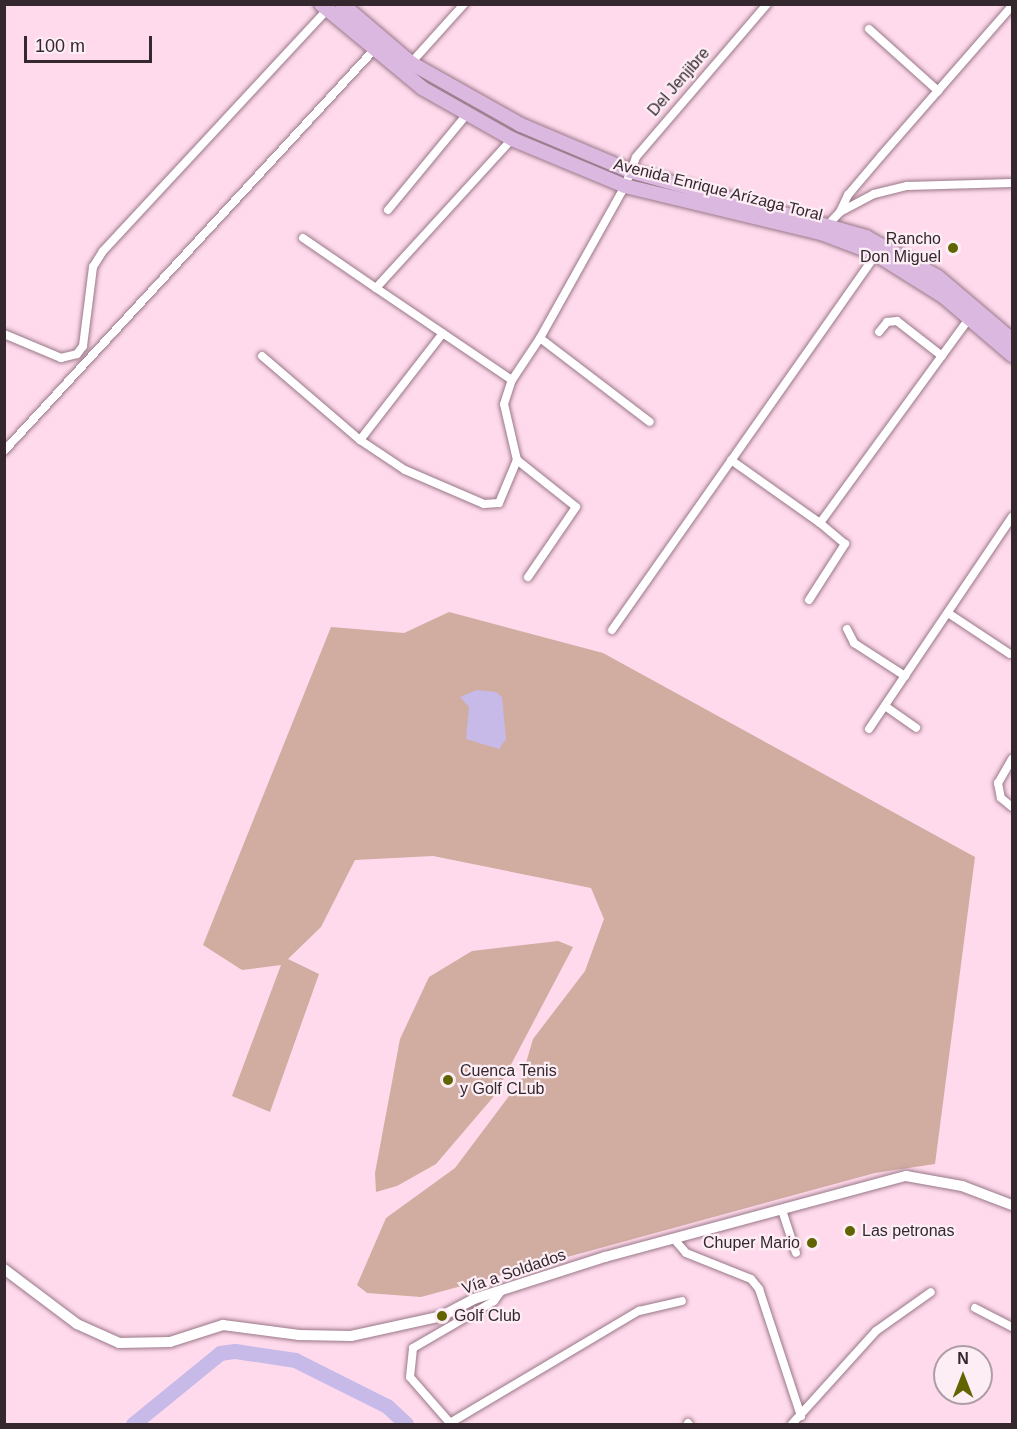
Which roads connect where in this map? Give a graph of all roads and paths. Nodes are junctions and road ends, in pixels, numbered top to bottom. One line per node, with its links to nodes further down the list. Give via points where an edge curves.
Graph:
1 (342, 4): 8 (main road, Avenida Enrique Arízaga Toral)
2 (464, 4): 8 (street)
3 (766, 4): 12 (street, Del Jenjibre, via 645,144)
4 (1012, 6): 9 (street)
5 (323, 8): 7 (main road, Avenida Enrique Arízaga Toral); 24 (street, via 103,251 93,267 83,346 77,354 61,358)
6 (869, 29): 9 (street)
7 (373, 51): 8 (main road, Avenida Enrique Arízaga Toral); 33 (street)
8 (407, 69): 10 (main road, Avenida Enrique Arízaga Toral); 12 (main road, Avenida Enrique Arízaga Toral, via 550,139)
9 (938, 91): 16 (street, via 848,195)
10 (467, 114): 11 (main road, Avenida Enrique Arízaga Toral); 15 (street)
11 (512, 139): 14 (main road, Avenida Enrique Arízaga Toral); 20 (street)
12 (630, 171): 14 (street, Del Jenjibre); 17 (main road, Avenida Enrique Arízaga Toral)
13 (1012, 183): 16 (street, via 907,186 874,194)
14 (625, 186): 17 (main road, Avenida Enrique Arízaga Toral); 25 (street, Del Jenjibre)
15 (388, 210)
16 (840, 212): 17 (street)
17 (825, 228): 19 (main road, Avenida Enrique Arízaga Toral); 26 (main road, Avenida Enrique Arízaga Toral, via 866,237 938,277)
18 (303, 238): 20 (street)
19 (876, 254): 21 (main road, Avenida Enrique Arízaga Toral, via 908,271); 34 (street)
20 (376, 288): 23 (street)
21 (970, 317): 27 (main road, Avenida Enrique Arízaga Toral); 29 (street)
22 (879, 332): 29 (street, via 886,322 897,321)
23 (443, 333): 30 (street); 32 (street)
24 (4, 334)
25 (540, 338): 30 (street, Del Jenjibre); 31 (street)
26 (1012, 340)
27 (1012, 355)
28 (262, 356): 32 (street)
29 (942, 356): 37 (street)
30 (512, 380): 35 (street, via 504,404)
31 (650, 422)
32 (360, 440): 35 (street, via 414,475 494,506 502,500)
33 (4, 451)
34 (731, 459): 37 (street); 42 (street)
35 (517, 460): 38 (street, via 576,507)
36 (1012, 517): 40 (street)
37 (820, 523): 39 (street, via 845,544)
38 (528, 577)
39 (809, 600)
40 (948, 613): 43 (street); 44 (street)
41 (847, 629): 44 (street, via 854,643)
42 (612, 630)
43 (1010, 654)
44 (905, 676): 45 (street)
45 (885, 706): 46 (street); 47 (street)
46 (916, 728)
47 (869, 729)
48 (1012, 759): 49 (street, via 998,783 1001,798)
49 (1012, 807)
50 (1012, 1205): 51 (street, Vía a Soldados, via 962,1186 906,1176)
51 (782, 1209): 52 (street, Vía a Soldados); 53 (street)
52 (674, 1239): 55 (street, Vía a Soldados); 60 (street, via 686,1253 751,1279 759,1289)
53 (796, 1253)
54 (4, 1269): 55 (street, Vía a Soldados, via 77,1324 119,1343 139,1346 170,1342 223,1325 299,1335 351,1336 386,1331 442,1316)
55 (502, 1290): 61 (street, via 494,1301 413,1348 410,1377)
56 (931, 1292): 60 (street, via 876,1331)
57 (682, 1301): 61 (street, via 639,1311)
58 (975, 1308): 59 (street)
59 (1012, 1327)
60 (801, 1416): 62 (street)
61 (451, 1424)
62 (792, 1425)

